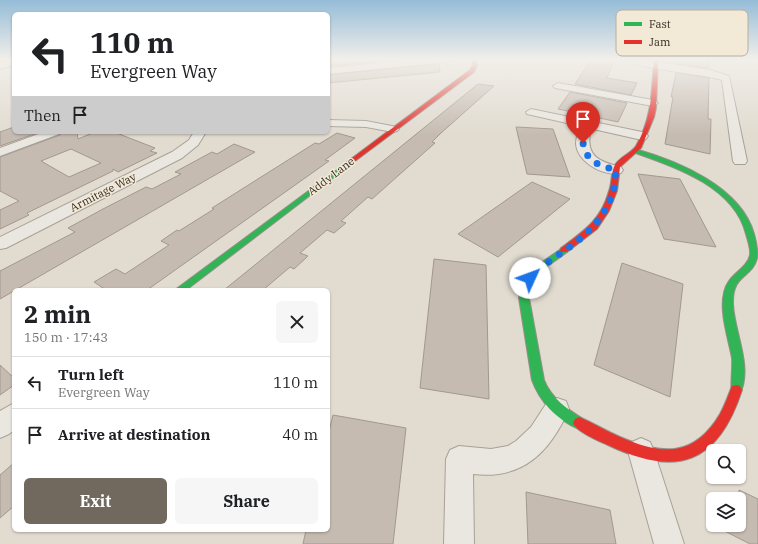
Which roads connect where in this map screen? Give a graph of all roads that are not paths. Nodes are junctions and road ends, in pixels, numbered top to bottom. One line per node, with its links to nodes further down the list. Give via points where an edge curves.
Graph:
1 (454, 84): 8 (street, Addy Lane)
2 (655, 84): 5 (street)
3 (728, 84): 15 (street)
4 (558, 86): 5 (street)
5 (654, 103): 12 (street)
6 (531, 112): 12 (street)
7 (330, 123): 8 (street, via 360,123)
8 (393, 129): 18 (street, Addy Lane)
9 (584, 133): 16 (street, via 584,148 592,162)
10 (50, 134): 14 (street)
11 (198, 134): 17 (street, Armitage Way, via 191,144 173,157)
12 (642, 136): 13 (street)
13 (635, 151): 16 (street, via 624,159); 22 (street, via 689,171 725,195 743,214 752,231 754,246 753,259 732,283 728,294 739,373 738,386 727,410 705,441 687,454 666,457)
14 (0, 152)
15 (740, 161)
16 (616, 170): 19 (street, via 613,191 600,219 585,235 536,271 525,291 524,298 538,380 542,393)
17 (0, 244)
18 (183, 288)
19 (557, 409): 22 (street, via 581,424); 23 (street, via 538,440 518,456 503,462 459,459)
20 (12, 417): 21 (street)
21 (0, 426)
22 (641, 451): 24 (street)
23 (459, 544)
24 (669, 544)

